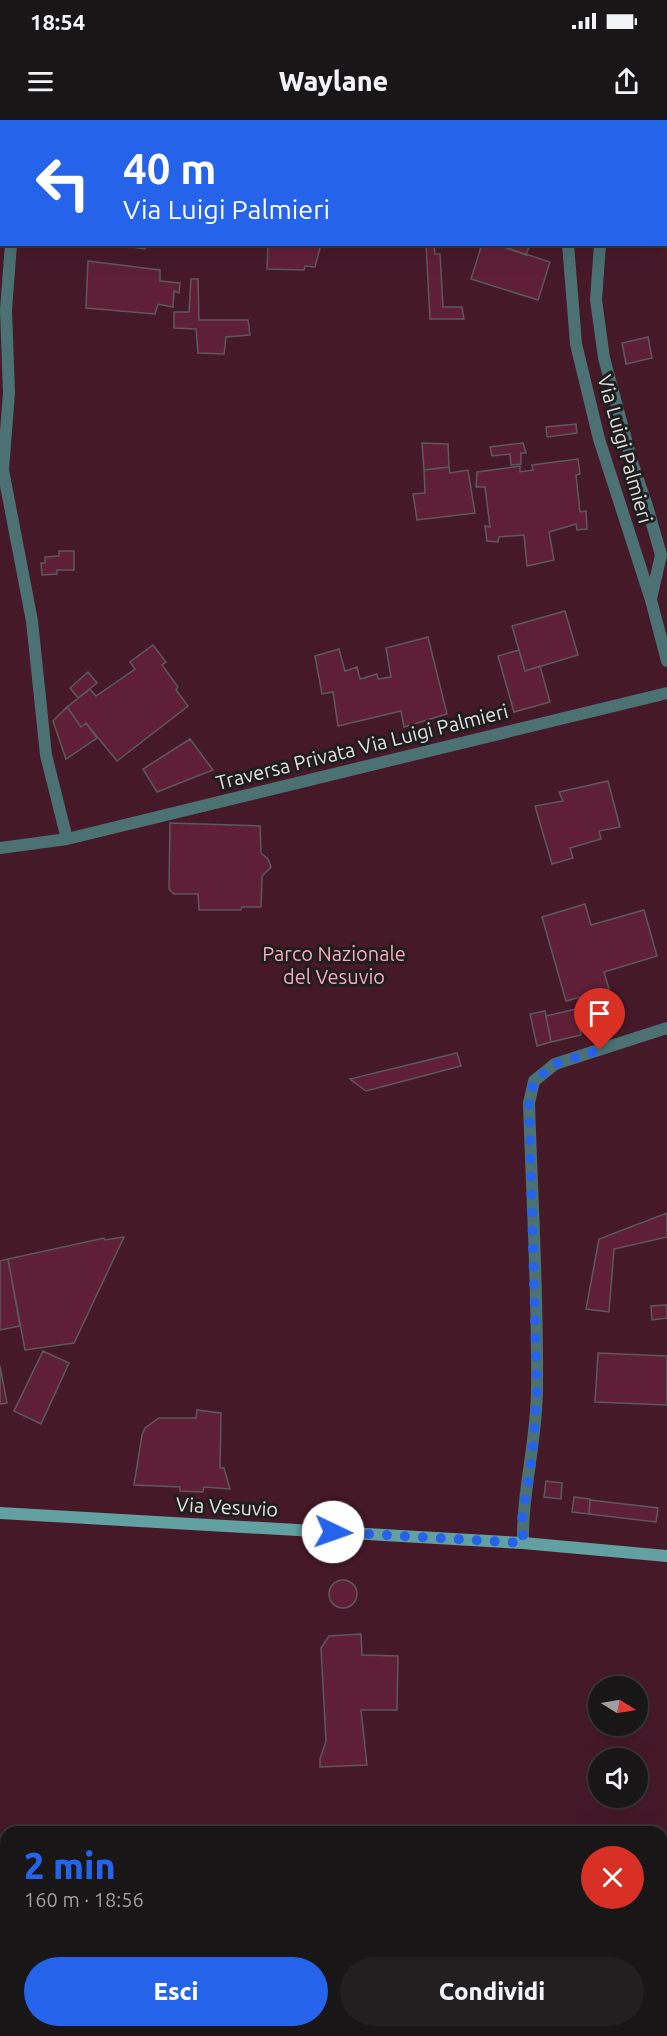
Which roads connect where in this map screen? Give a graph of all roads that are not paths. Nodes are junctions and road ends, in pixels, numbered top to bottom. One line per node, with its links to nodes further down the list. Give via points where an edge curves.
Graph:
1 (11, 246): 4 (street, via 6,310 9,393)
2 (568, 246): 5 (street, Via Luigi Palmieri, via 576,344 599,439)
3 (600, 246): 5 (street, via 596,300 604,358 661,555)
4 (1, 470): 8 (street, via 32,621 46,755)
5 (651, 600): 6 (street, Via Luigi Palmieri)
6 (667, 661)
7 (667, 693): 8 (street, Traversa Privata Via Luigi Palmieri)
8 (67, 839): 9 (street, Traversa Privata Via Luigi Palmieri)
9 (0, 848)
10 (667, 1028): 12 (street, via 555,1064 534,1081 529,1103 537,1390 522,1518)
11 (0, 1513): 12 (street, Via Vesuvio)
12 (523, 1543): 13 (street, Via Vesuvio)
13 (667, 1556)

